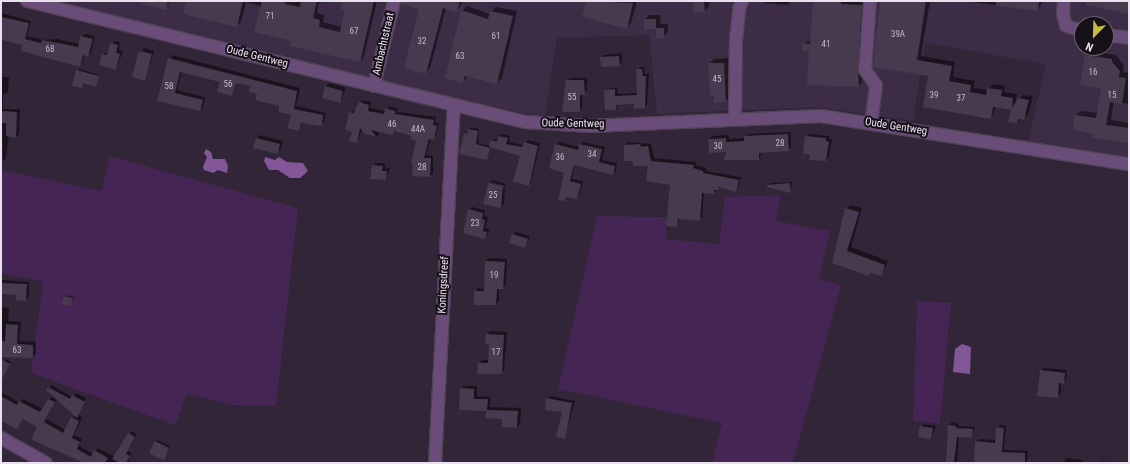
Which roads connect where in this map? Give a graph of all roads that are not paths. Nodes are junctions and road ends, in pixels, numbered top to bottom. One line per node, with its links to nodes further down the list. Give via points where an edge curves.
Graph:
1 (27, 1): 9 (street, Oude Gentweg)
2 (394, 1): 9 (street, Ambachtstraat)
3 (742, 1): 11 (street, via 736,40)
4 (870, 1): 12 (street, via 865,70 876,85)
5 (1064, 1): 6 (street, via 1063,14 1066,26)
6 (1074, 28)
7 (1114, 36): 8 (street)
8 (1129, 38)
9 (374, 86): 10 (street, Oude Gentweg)
10 (454, 106): 11 (street, Oude Gentweg, via 526,122 564,126); 16 (street, Koningsdreef)
11 (736, 118): 12 (street, Oude Gentweg, via 815,116)
12 (871, 123): 13 (street, Oude Gentweg)
13 (1129, 164)
14 (1, 438): 15 (street)
15 (46, 463)
16 (435, 463)

